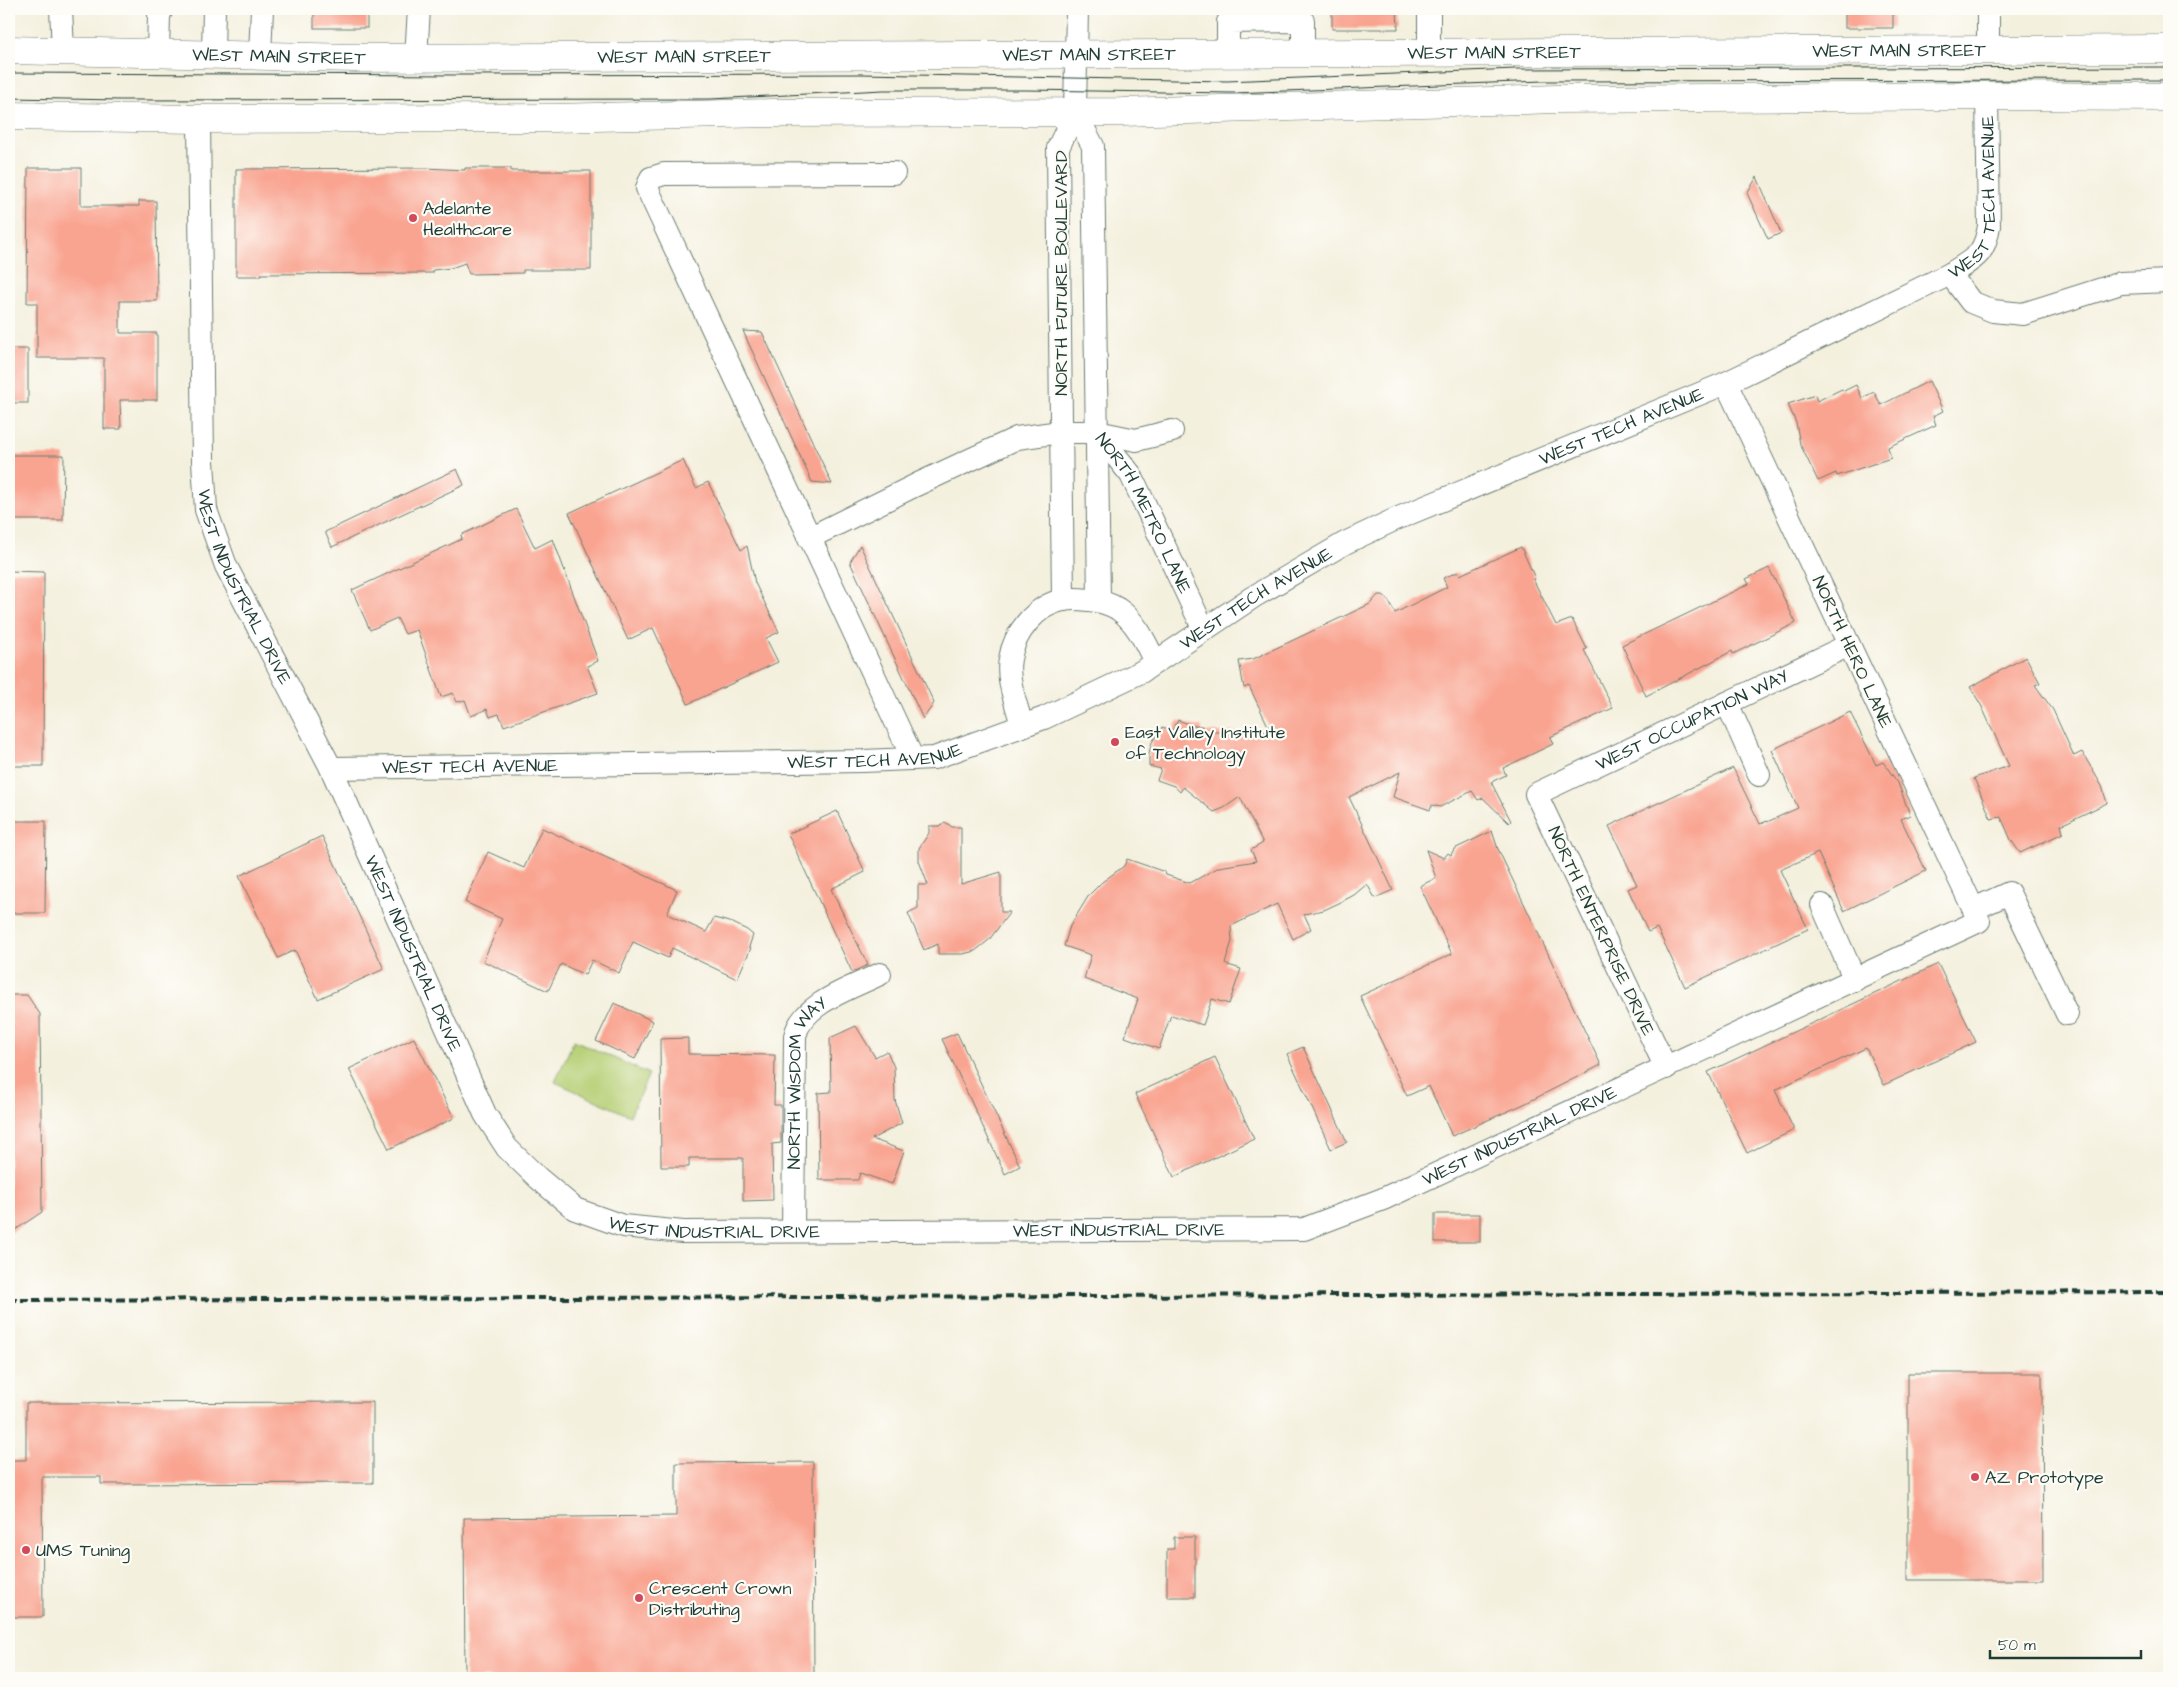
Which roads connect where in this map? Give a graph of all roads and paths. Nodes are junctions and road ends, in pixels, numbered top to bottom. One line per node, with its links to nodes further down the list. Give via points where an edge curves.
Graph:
1 (62, 9): 11 (street)
2 (162, 9): 13 (street, via 158,16)
3 (214, 9): 16 (street)
4 (262, 9): 19 (street)
5 (418, 9): 20 (street)
6 (1077, 9): 17 (street, WEST MAIN STREET)
7 (1429, 9): 14 (street)
8 (1988, 9): 12 (street)
9 (2169, 48): 12 (main road, WEST MAIN STREET)
10 (9, 50): 11 (main road, WEST MAIN STREET)
11 (63, 50): 13 (main road, WEST MAIN STREET)
12 (1988, 50): 14 (main road, WEST MAIN STREET)
13 (158, 52): 16 (main road, WEST MAIN STREET)
14 (1429, 52): 15 (main road, WEST MAIN STREET)
15 (1303, 53): 18 (main road, WEST MAIN STREET); 18 (street, via 1303,21 1228,22)
16 (213, 54): 19 (main road, WEST MAIN STREET)
17 (1076, 54): 18 (main road, WEST MAIN STREET); 20 (main road, WEST MAIN STREET); 23 (street, WEST MAIN STREET)
18 (1228, 54)
19 (260, 55): 20 (main road, WEST MAIN STREET)
20 (416, 58)
21 (1987, 96): 22 (main road); 23 (main road, via 1556,99); 27 (street, WEST TECH AVENUE, via 1989,226 1986,242 1980,254)
22 (2169, 97)
23 (1075, 112): 25 (main road); 31 (street, NORTH FUTURE BOULEVARD, via 1058,148); 32 (street, NORTH FUTURE BOULEVARD, via 1093,146)
24 (9, 116): 25 (main road)
25 (199, 119): 42 (street, WEST INDUSTRIAL DRIVE, via 206,510 226,566)
26 (894, 173): 33 (street, via 664,174 651,178 647,188)
27 (1950, 274): 28 (street, via 1971,302 1993,311 2023,314 2121,283); 29 (street, WEST TECH AVENUE)
28 (2169, 282)
29 (1726, 383): 36 (street, WEST TECH AVENUE, via 1373,530); 37 (street, NORTH HERO LANE)
30 (1172, 431): 32 (street, via 1136,440)
31 (1060, 432): 32 (street, NORTH METRO LANE); 33 (street, NORTH METRO LANE, via 1017,438); 34 (street, NORTH FUTURE BOULEVARD)
32 (1097, 432): 35 (street, NORTH FUTURE BOULEVARD); 36 (street, NORTH METRO LANE, via 1131,475)
33 (809, 538): 41 (street)
34 (1063, 600): 35 (street); 40 (street, via 1043,608 1026,623 1015,640 1009,660 1010,680)
35 (1099, 601): 38 (street, via 1118,609 1132,622)
36 (1203, 628): 38 (street, WEST TECH AVENUE)
37 (1849, 646): 39 (street, WEST OCCUPATION WAY); 46 (street, NORTH HERO LANE)
38 (1156, 662): 40 (street, WEST TECH AVENUE)
39 (1727, 703): 43 (street); 44 (street, WEST OCCUPATION WAY)
40 (1022, 726): 41 (street, WEST TECH AVENUE, via 934,758)
41 (913, 759): 42 (street, WEST TECH AVENUE)
42 (331, 768): 51 (street, WEST INDUSTRIAL DRIVE, via 485,1114 507,1148 575,1209 623,1226 682,1232)
43 (1759, 775)
44 (1536, 794): 50 (street, NORTH ENTERPRISE DRIVE)
45 (1822, 905): 48 (street)
46 (1976, 915): 48 (street, WEST INDUSTRIAL DRIVE); 49 (street, WEST INDUSTRIAL DRIVE, via 2009,893)
47 (880, 974): 51 (street, NORTH WISDOM WAY, via 812,1008 797,1026)
48 (1855, 980): 50 (street, WEST INDUSTRIAL DRIVE)
49 (2067, 1014)
50 (1666, 1068): 51 (street, WEST INDUSTRIAL DRIVE, via 1383,1199 1304,1228)
51 (793, 1231)

